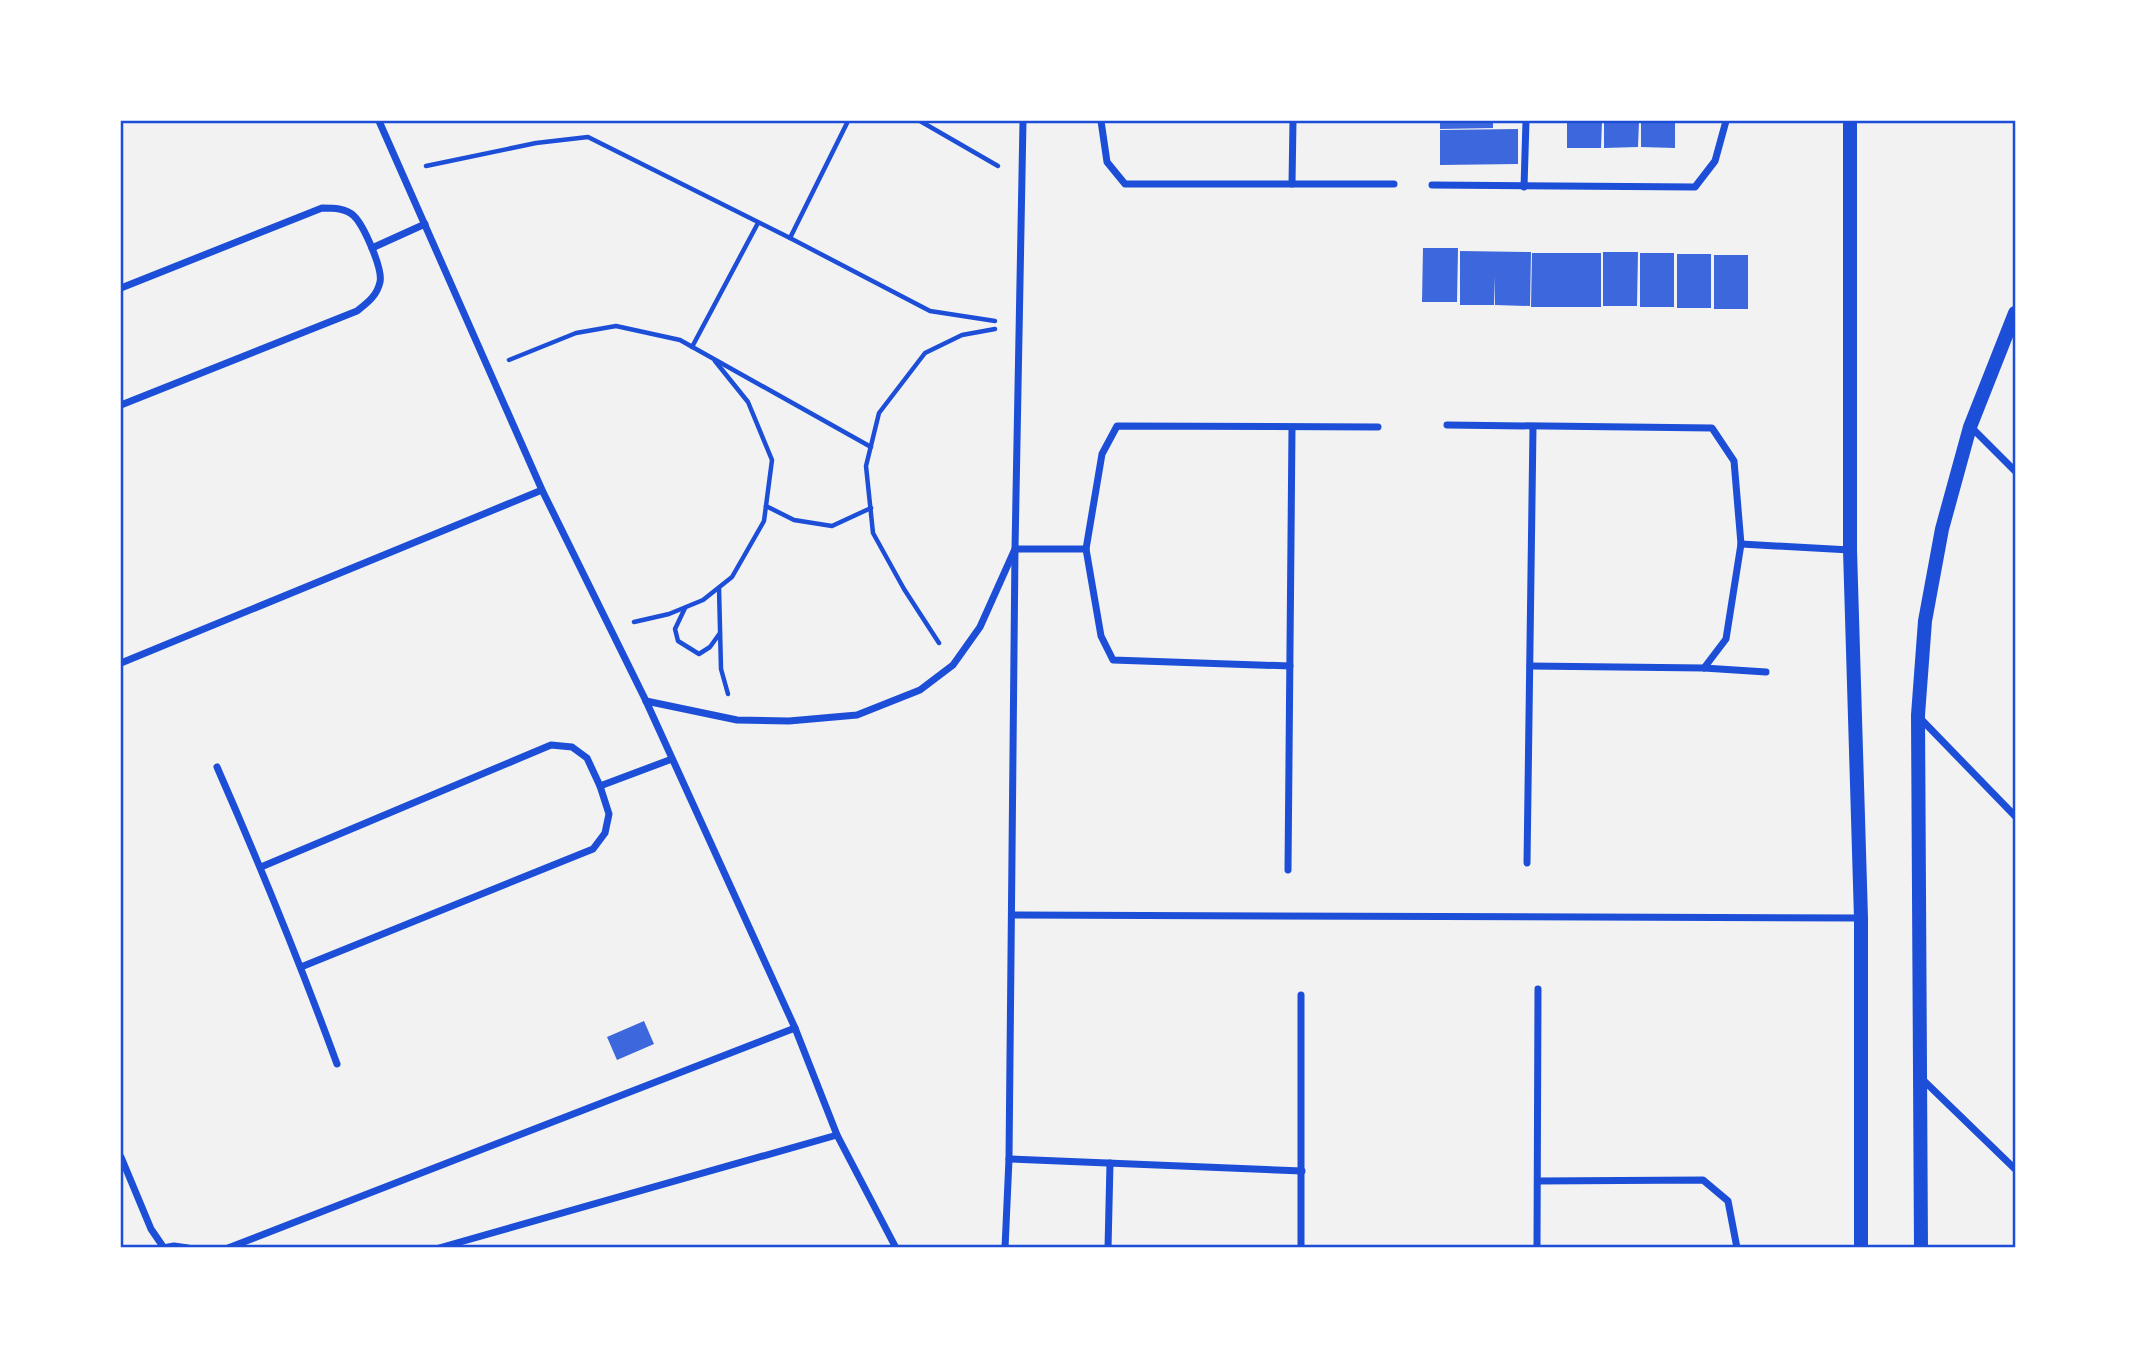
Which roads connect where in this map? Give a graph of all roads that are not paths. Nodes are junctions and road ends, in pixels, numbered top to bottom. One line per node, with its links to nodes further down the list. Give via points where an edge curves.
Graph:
1 (379, 121): 12 (street)
2 (1023, 121): 26 (street)
3 (1101, 121): 8 (street, via 1107,162 1125,184)
4 (1293, 121): 8 (street)
5 (1526, 121): 11 (street)
6 (1726, 121): 11 (street, via 1715,161 1695,187)
7 (1850, 121): 27 (main road)
8 (1292, 184): 9 (street)
9 (1394, 184)
10 (1432, 185): 11 (street)
11 (1524, 187)
12 (425, 224): 13 (street); 23 (street)
13 (372, 248): 14 (street, via 353,216 338,208 322,208); 16 (street, via 381,279 374,297 357,312)
14 (121, 289)
15 (2015, 313): 19 (main road)
16 (121, 405)
17 (1447, 425): 18 (street)
18 (1533, 427): 24 (street, via 1712,428 1734,461); 30 (street)
19 (1970, 427): 22 (street); 34 (main road, via 1942,529 1925,621)
20 (1292, 428): 21 (street); 25 (street, via 1117,426 1102,454); 29 (street)
21 (1378, 428)
22 (2015, 471)
23 (542, 490): 28 (street); 33 (street)
24 (1741, 544): 27 (street); 31 (street, via 1726,639)
25 (1086, 549): 26 (street); 29 (street, via 1101,636 1113,660)
26 (1016, 550): 33 (street, via 980,627 953,665 920,690 857,715 789,721 737,720); 42 (street)
27 (1850, 550): 43 (main road)
28 (121, 663)
29 (1290, 666): 41 (street)
30 (1530, 666): 31 (street); 39 (street)
31 (1704, 668): 32 (street)
32 (1766, 672)
33 (646, 701): 35 (street)
34 (1918, 715): 38 (street); 49 (main road)
35 (672, 759): 37 (street); 47 (street)
36 (218, 767): 40 (street)
37 (600, 786): 40 (street, via 587,758 572,747 551,745); 44 (street, via 609,814 605,833 593,849)
38 (2015, 816)
39 (1527, 863)
40 (261, 867): 44 (street)
41 (1288, 870)
42 (1012, 915): 43 (street); 52 (street)
43 (1861, 918): 67 (main road)
44 (301, 967): 48 (street)
45 (1538, 989): 56 (street)
46 (1301, 995): 55 (street)
47 (795, 1028): 50 (street); 59 (street)
48 (337, 1064)
49 (1920, 1076): 54 (street); 68 (main road)
50 (836, 1135): 60 (street); 61 (street)
51 (121, 1157): 57 (street, via 150,1229)
52 (1009, 1159): 53 (street); 62 (street)
53 (1111, 1163): 55 (street); 63 (street)
54 (2015, 1169)
55 (1302, 1171): 64 (street)
56 (1538, 1181): 65 (street); 66 (street, via 1703,1180 1728,1201)
57 (164, 1248): 58 (street)
58 (188, 1248)
59 (228, 1248)
60 (439, 1248)
61 (896, 1248)
62 (1005, 1248)
63 (1108, 1248)
64 (1301, 1248)
65 (1537, 1248)
66 (1737, 1248)
67 (1861, 1248)
68 (1921, 1248)

